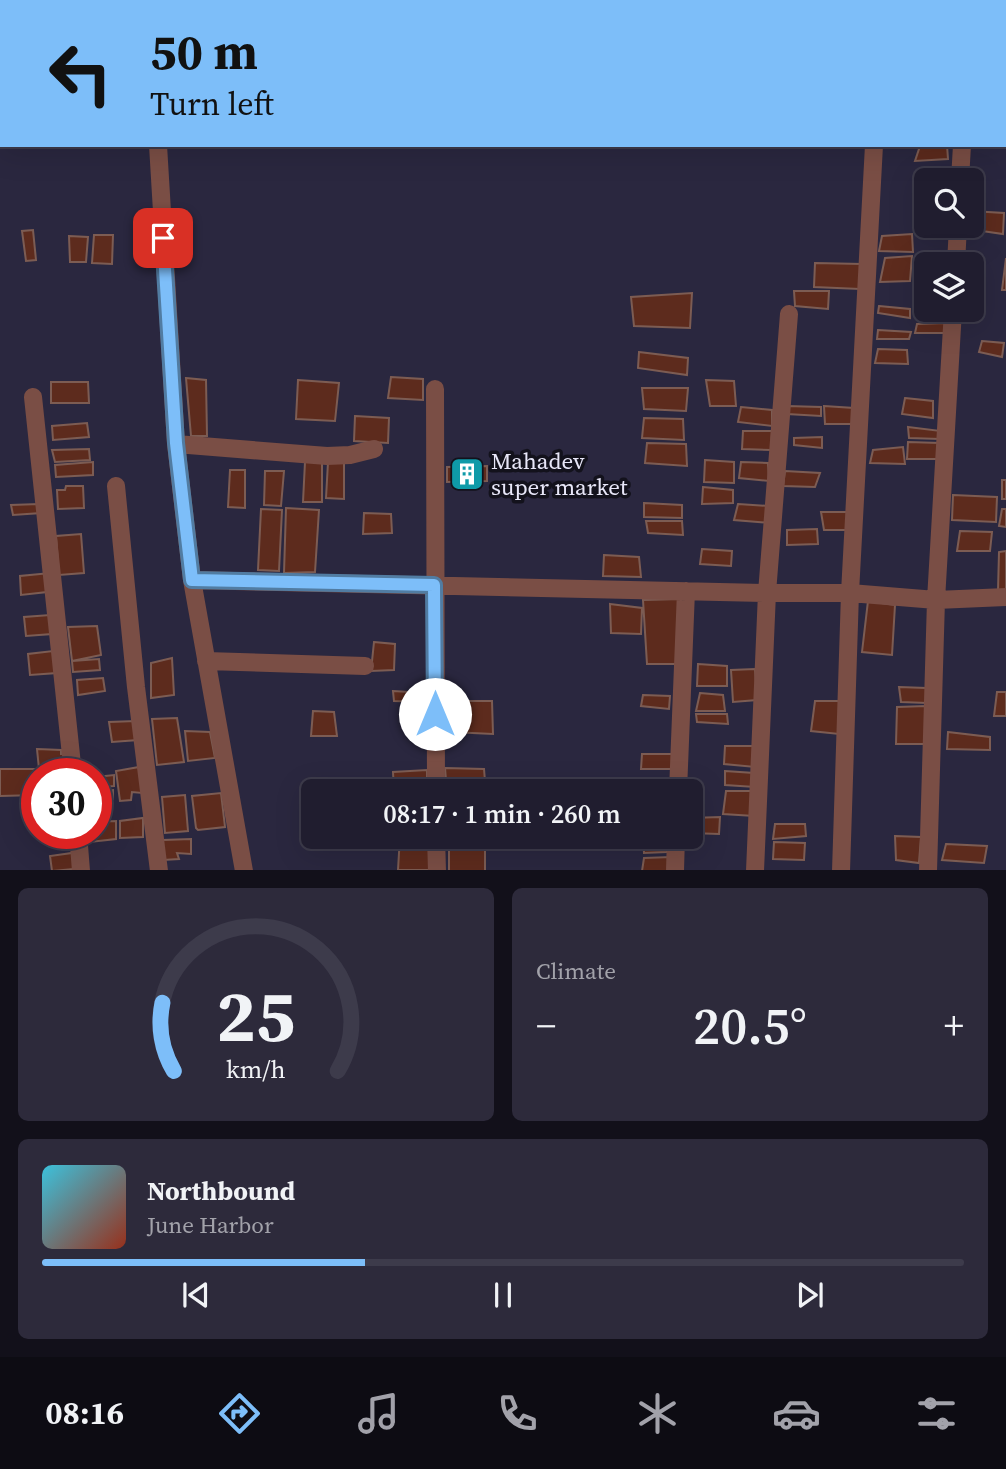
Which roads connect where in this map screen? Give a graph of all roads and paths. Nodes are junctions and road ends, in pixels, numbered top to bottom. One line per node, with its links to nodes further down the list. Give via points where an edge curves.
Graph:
1 (158, 147): 9 (street)
2 (874, 147): 16 (street)
3 (962, 147): 4 (street)
4 (961, 168)
5 (789, 314): 15 (street)
6 (952, 322): 18 (street)
7 (435, 389): 13 (street)
8 (33, 397): 21 (street)
9 (176, 443): 10 (street, via 327,456); 12 (street)
10 (374, 449)
11 (116, 486): 28 (street)
12 (192, 580): 13 (street); 19 (street)
13 (434, 585): 14 (street); 22 (street)
14 (686, 591): 15 (street); 23 (street)
15 (768, 593): 16 (street); 32 (street)
16 (850, 593): 18 (street); 33 (street)
17 (1006, 597): 18 (street)
18 (936, 600): 34 (street)
19 (206, 661): 20 (street); 29 (street)
20 (365, 666)
21 (71, 758)
22 (436, 779)
23 (678, 779)
24 (79, 849): 27 (street)
25 (436, 849): 30 (street)
26 (676, 849): 31 (street)
27 (81, 870)
28 (159, 870)
29 (244, 870)
30 (436, 870)
31 (675, 870)
32 (755, 870)
33 (841, 870)
34 (928, 870)

